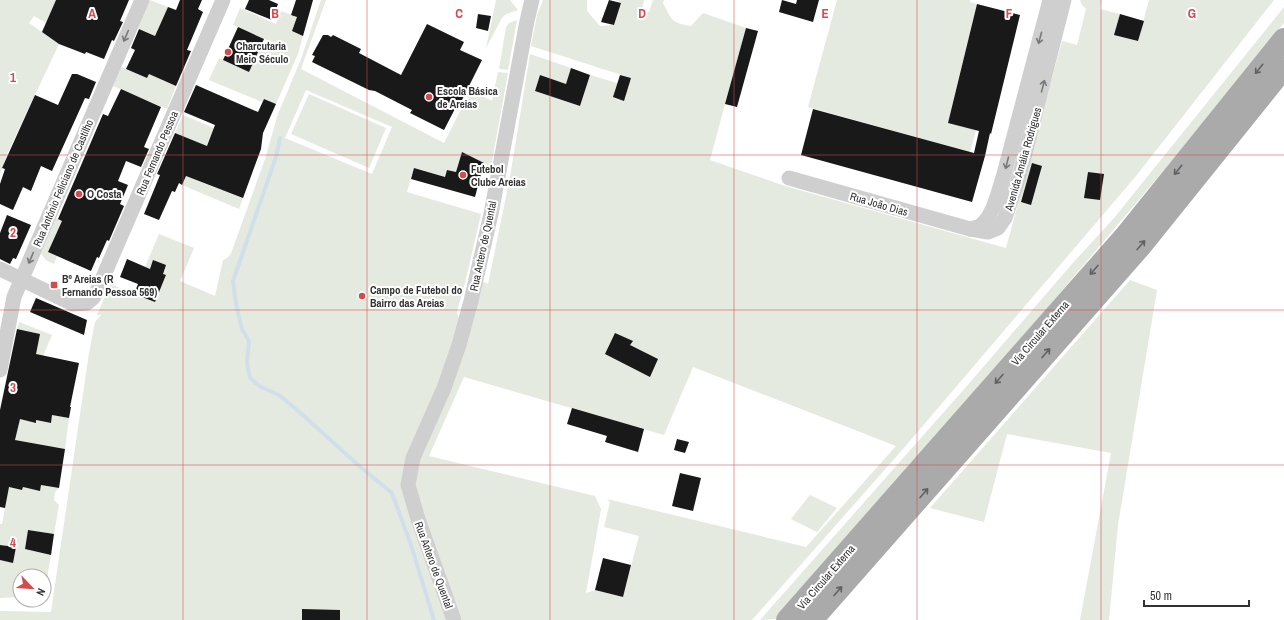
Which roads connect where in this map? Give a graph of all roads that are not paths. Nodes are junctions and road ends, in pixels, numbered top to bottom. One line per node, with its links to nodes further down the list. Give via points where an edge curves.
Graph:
1 (142, 0): 10 (street, Rua António Feliciano de Castilho, one-way to 10)
2 (223, 0): 10 (street, Rua Fernando Pessoa, via 93,298 87,303 73,304)
3 (532, 0): 12 (street, Rua Antero de Quental, via 471,301 444,388 412,458 408,485)
4 (1057, 1): 8 (street, Avenida Amália Rodrigues, via 997,198 991,213 981,226)
5 (1284, 39): 13 (main road, Via Circular Externa, one-way to 13, via 1126,235)
6 (1284, 68): 14 (main road, Via Circular Externa, one-way to 6, via 1140,246)
7 (788, 178): 8 (street, Rua João Dias)
8 (970, 229)
9 (0, 269): 10 (street)
10 (21, 280): 11 (street, Rua António Feliciano de Castilho, via 14,298)
11 (0, 370)
12 (454, 620)
13 (787, 620)
14 (812, 620)

